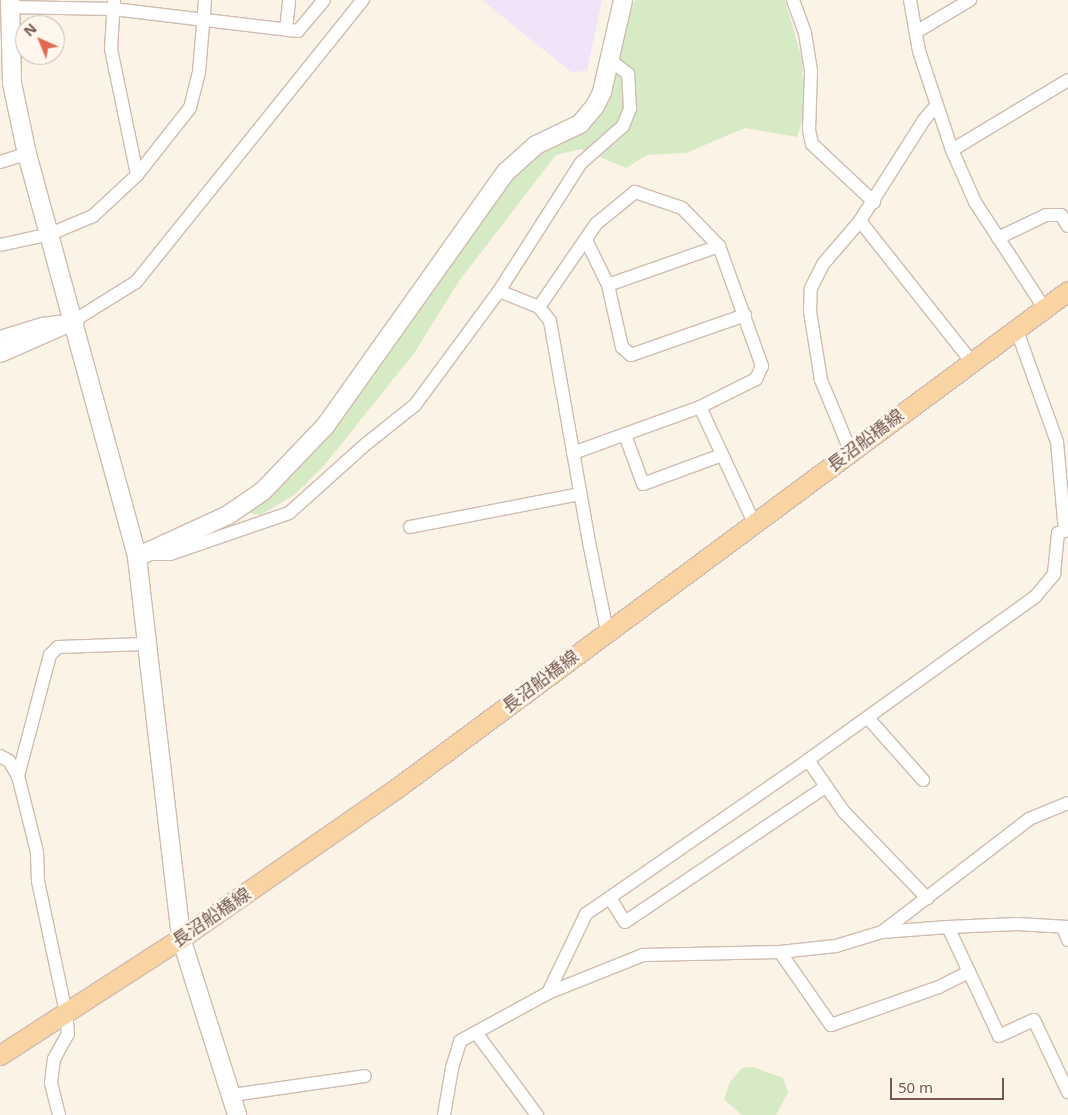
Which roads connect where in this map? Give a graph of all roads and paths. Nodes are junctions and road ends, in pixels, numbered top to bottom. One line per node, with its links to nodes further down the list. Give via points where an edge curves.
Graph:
1 (205, 0): 11 (street)
2 (289, 0): 12 (street)
3 (324, 0): 12 (street, via 298,32)
4 (363, 0): 36 (street, via 136,282)
5 (623, 0): 14 (street)
6 (793, 0): 22 (street, via 805,32 811,71 809,130 812,144)
7 (910, 0): 13 (street)
8 (970, 0): 13 (street)
9 (10, 3): 10 (street); 16 (street)
10 (113, 5): 11 (street); 21 (street, via 111,49)
11 (204, 19): 12 (street); 21 (street, via 199,72 190,108)
12 (286, 30)
13 (916, 32): 17 (street)
14 (610, 60): 31 (street, via 628,74 630,110 623,126 581,163); 50 (street, via 594,106 580,124 536,144 506,172 326,425 263,491 228,515)
15 (1068, 80): 18 (street)
16 (6, 83): 19 (street)
17 (936, 106): 18 (street); 22 (street)
18 (952, 150): 26 (street, via 976,202)
19 (27, 154): 20 (street); 25 (street)
20 (0, 162)
21 (136, 175): 25 (street, via 93,216)
22 (874, 202): 23 (street)
23 (860, 221): 40 (street); 43 (street, via 824,263 811,288 810,311 821,380)
24 (1068, 226): 26 (street, via 1061,215 1046,215)
25 (50, 234): 28 (street); 36 (street)
26 (998, 238): 34 (street)
27 (586, 240): 29 (street, via 596,224 635,192 682,208); 30 (street); 33 (street)
28 (0, 245)
29 (719, 246): 30 (street); 35 (street)
30 (608, 285): 35 (street, via 622,348 631,355)
31 (499, 291): 33 (street); 50 (street, via 415,405 289,513 170,554)
32 (1068, 292): 34 (main road, 長沼船橋線)
33 (539, 307): 44 (street, via 550,321)
34 (1044, 308): 37 (main road, 長沼船橋線)
35 (745, 315): 41 (street, via 762,366 756,380)
36 (75, 320): 38 (street, via 42,324); 39 (street); 50 (street)
37 (1016, 328): 40 (main road, 長沼船橋線); 49 (street, via 1057,442)
38 (0, 337)
39 (0, 353)
40 (971, 361): 43 (main road, 長沼船橋線)
41 (700, 407): 42 (street); 45 (street)
42 (625, 435): 44 (street); 45 (street, via 643,484)
43 (850, 450): 47 (main road, 長沼船橋線)
44 (573, 453): 46 (street)
45 (722, 455): 47 (street)
46 (580, 494): 48 (street); 51 (street)
47 (754, 524): 51 (main road, 長沼船橋線)
48 (410, 527)
49 (1067, 530): 53 (street, via 1058,533 1054,574 1035,597)
50 (142, 556): 52 (street)
51 (607, 631): 65 (main road, 長沼船橋線, via 397,788)
52 (145, 644): 56 (street, via 58,647 50,656); 65 (street)
53 (868, 718): 55 (street); 57 (street)
54 (0, 756): 56 (street, via 9,761)
55 (808, 760): 58 (street); 60 (street)
56 (18, 776): 70 (street, via 37,852 38,881)
57 (923, 780)
58 (825, 787): 60 (street, via 625,922); 61 (street, via 844,812)
59 (1068, 803): 61 (street, via 1029,819)
60 (610, 898): 69 (street, via 586,914)
61 (927, 898): 64 (street)
62 (948, 927): 63 (street, via 1017,924); 64 (street); 68 (street)
63 (1066, 927): 66 (street)
64 (882, 932): 67 (street, via 836,946)
65 (180, 938): 70 (main road, 長沼船橋線); 75 (street)
66 (1068, 940)
67 (780, 952): 68 (street, via 831,1025 939,987); 69 (street, via 643,955)
68 (969, 972): 74 (street, via 999,1036 1034,1020)
69 (548, 993): 71 (street)
70 (66, 1013): 72 (main road, 長沼船橋線); 76 (street, via 68,1034 54,1059 50,1083)
71 (477, 1034): 78 (street, via 460,1041); 79 (street)
72 (0, 1055)
73 (365, 1076): 75 (street)
74 (1068, 1092)
75 (232, 1095): 77 (street)
76 (59, 1115)
77 (238, 1115)
78 (444, 1115)
79 (537, 1115)

